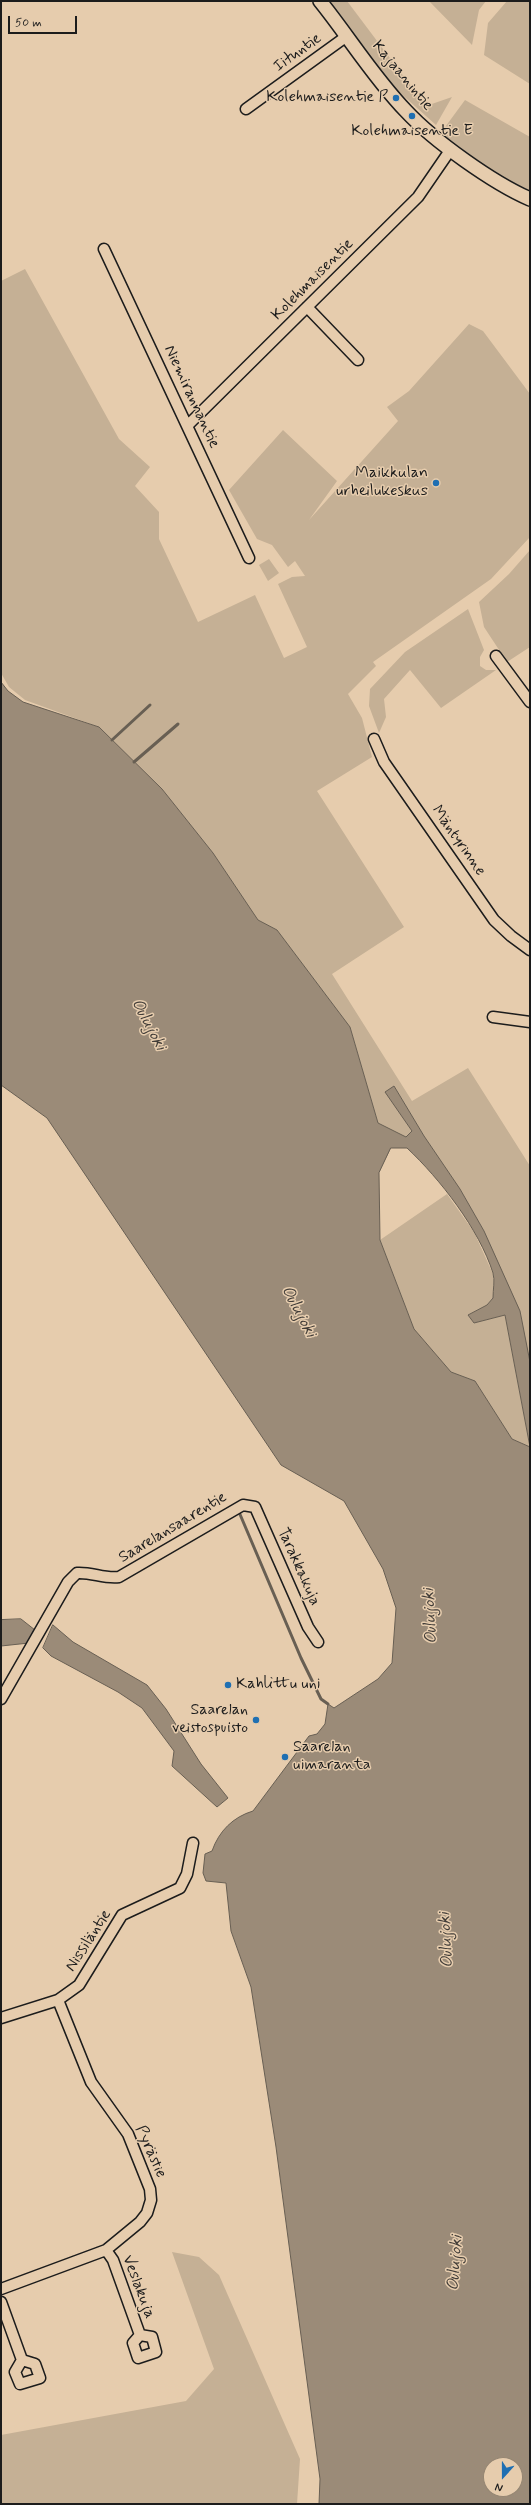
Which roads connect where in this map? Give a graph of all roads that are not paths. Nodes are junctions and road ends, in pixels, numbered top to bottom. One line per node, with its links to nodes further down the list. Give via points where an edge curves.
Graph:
1 (320, 1): 2 (street, Kajaanintie)
2 (347, 36): 3 (street, Iituntie); 4 (street, Kajaanintie, via 406,112)
3 (246, 109)
4 (451, 149): 5 (street, Kajaanintie); 7 (street, Kolehmaisentie, via 418,197)
5 (530, 199)
6 (104, 249): 9 (street, Niemirannantie)
7 (307, 307): 8 (street); 9 (street, Kolehmaisentie)
8 (358, 360)
9 (188, 425): 10 (street, Niemirannantie)
10 (249, 558)
11 (496, 656): 12 (street)
12 (530, 702)
13 (374, 739): 14 (street, Mäntyrinne, via 384,762 494,920)
14 (530, 950)
15 (493, 1017): 16 (street)
16 (530, 1022)
17 (252, 1505): 18 (street, Tarakkakuja, via 256,1508 308,1627); 19 (street, Saarelansaarentie, via 243,1504 119,1577 110,1579 89,1572 76,1573 68,1582)
18 (318, 1642)
19 (3, 1697)
20 (193, 1843): 21 (street, Nissiläntie, via 187,1874 180,1888 122,1915 79,1985)
21 (58, 2000): 22 (street, Nissiläntie); 23 (street, Pyrästie, via 91,2082 128,2134 150,2189 151,2200 147,2213 135,2227)
22 (1, 2018)
23 (106, 2250): 24 (street, Pyrästie); 26 (street, Veslakuja, via 113,2260)
24 (1, 2289)
25 (1, 2302): 27 (street)
26 (140, 2335)
27 (22, 2360)

